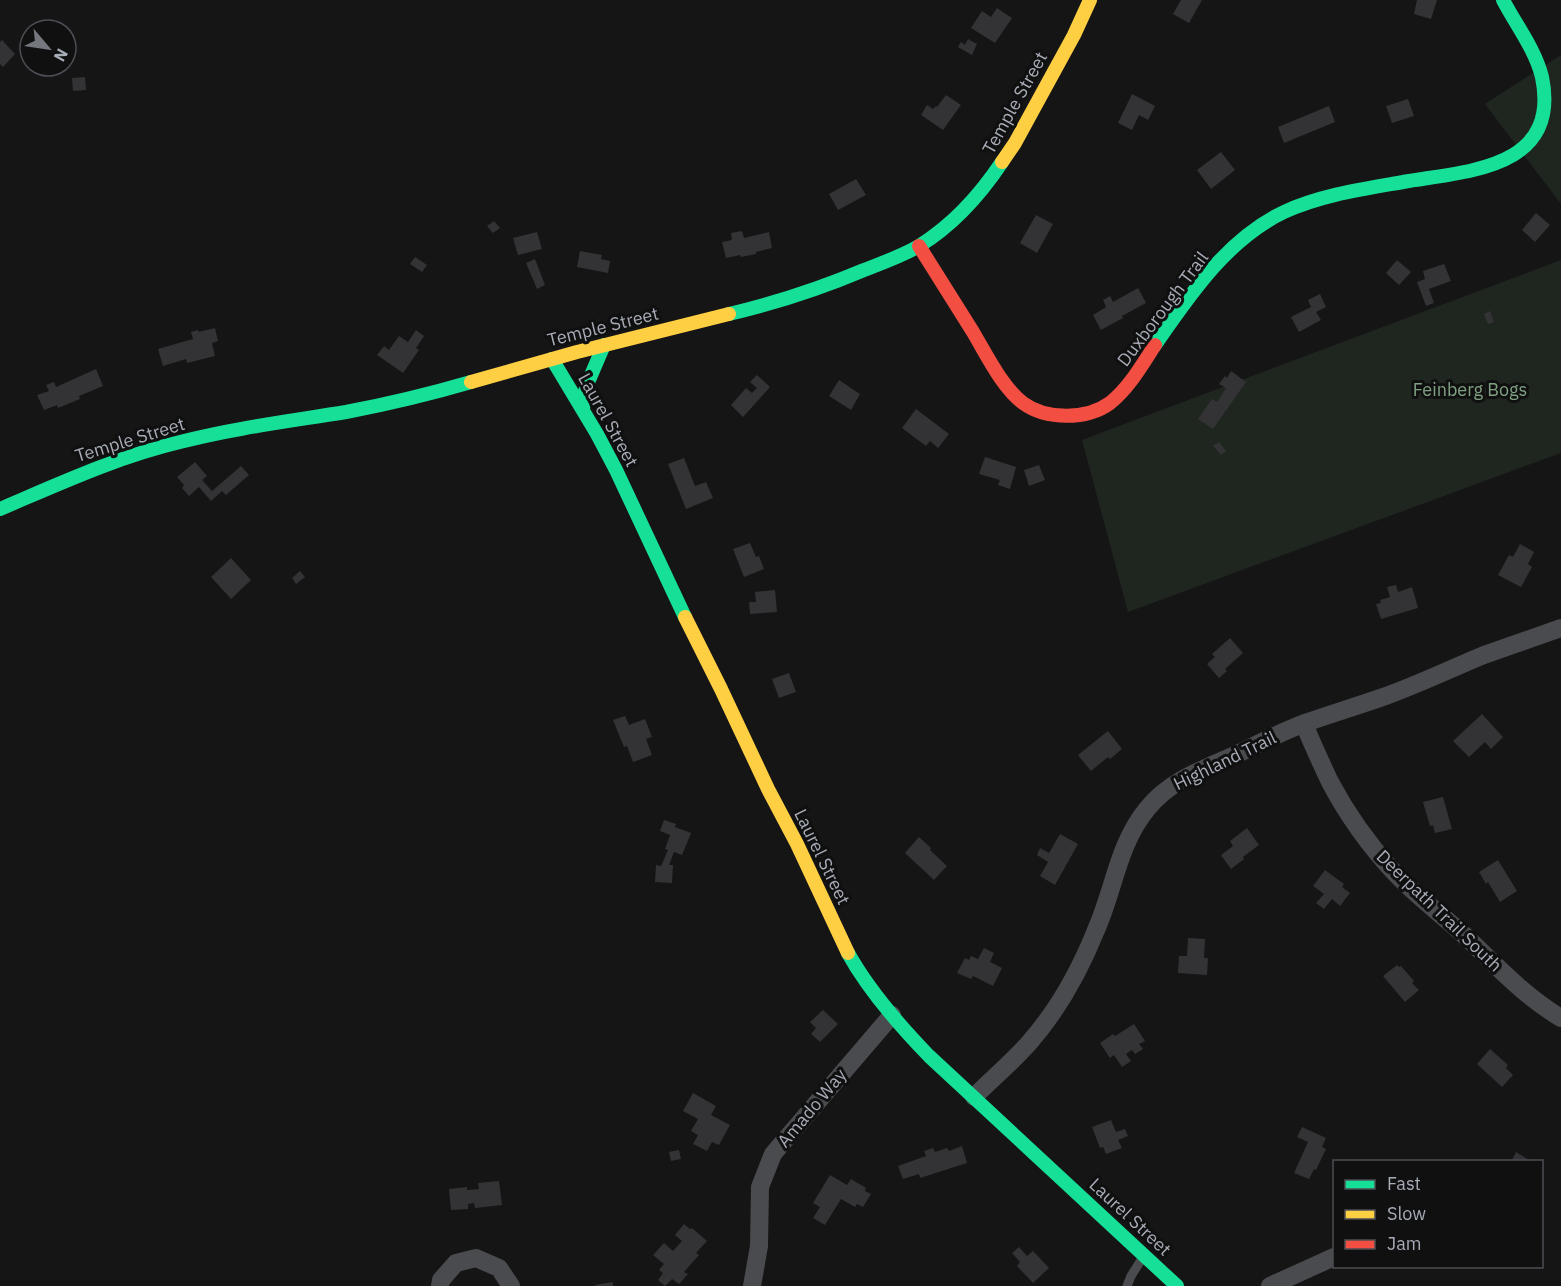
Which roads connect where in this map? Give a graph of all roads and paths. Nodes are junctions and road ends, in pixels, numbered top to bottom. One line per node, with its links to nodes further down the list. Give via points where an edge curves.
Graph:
1 (1090, 0): 3 (main road, Temple Street, via 1002,163 960,214)
2 (1503, 0): 3 (main road, Duxborough Trail, via 1531,50 1544,89 1543,120 1529,144 1503,162 1477,171 1364,190 1277,215 1219,262 1122,392 1107,406 1058,415 1029,407 1018,398)
3 (919, 246): 4 (main road, Temple Street, via 821,288 774,303)
4 (604, 345): 5 (main road, Temple Street); 6 (main road, via 586,387)
5 (552, 359): 6 (main road, Laurel Street); 7 (main road, Temple Street, via 403,400 178,442 96,468)
6 (583, 409): 10 (main road, Laurel Street, via 844,945)
7 (0, 508)
8 (1561, 628): 9 (street, Highland Trail)
9 (1304, 724): 11 (street, Deerpath Trail South, via 1341,800 1394,872 1510,980); 12 (street, Highland Trail, via 1197,771 1147,808 1122,852 1105,910 1063,995 1031,1041)
10 (892, 1016): 12 (main road, Laurel Street); 17 (street, Amado Way, via 773,1154 760,1187 759,1246)
11 (1561, 1018)
12 (974, 1097): 13 (main road, Laurel Street)
13 (1144, 1255): 18 (lane); 19 (main road, Laurel Street)
14 (1333, 1258): 20 (street)
15 (440, 1286): 16 (street, via 456,1263 476,1258 499,1268)
16 (512, 1286)
17 (752, 1286)
18 (1127, 1286)
19 (1177, 1286)
20 (1270, 1286)

